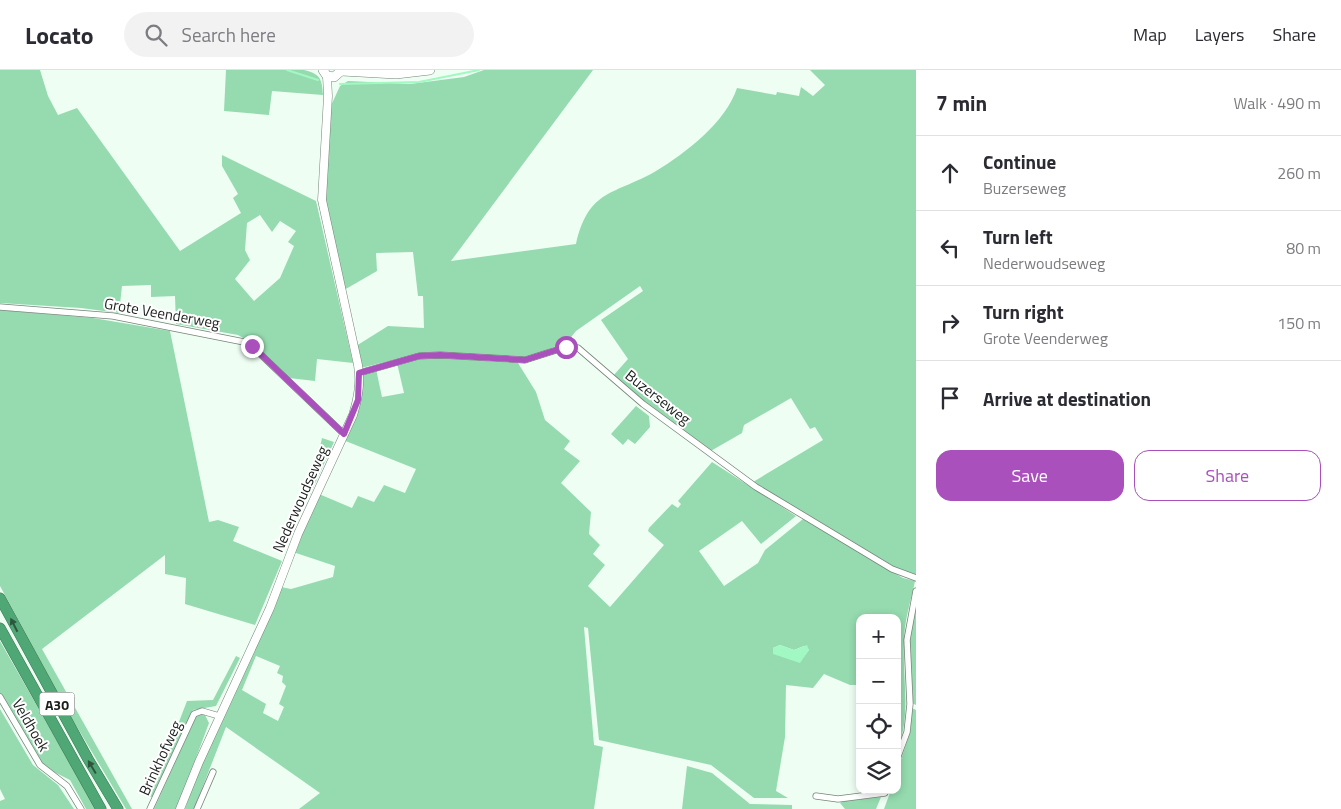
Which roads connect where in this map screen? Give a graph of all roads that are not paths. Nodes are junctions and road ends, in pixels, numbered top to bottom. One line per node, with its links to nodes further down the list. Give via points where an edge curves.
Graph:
1 (342, 70): 4 (main road, via 379,74); 5 (main road)
2 (395, 70): 3 (main road)
3 (408, 70): 4 (main road)
4 (426, 71)
5 (328, 74): 7 (street, Nederwoudseweg, via 322,200)
6 (0, 306): 8 (street, Grote Veenderweg, via 112,316 244,342)
7 (359, 373): 8 (street, Nederwoudseweg, via 358,400); 9 (street, Buzerseweg, via 419,356 525,360 566,347 578,348 643,404 756,487 892,569)
8 (344, 434): 16 (street, Nederwoudseweg, via 298,534 270,608)
9 (916, 578)
10 (916, 591): 14 (street, via 906,640)
11 (0, 598): 23 (highway, A30, one-way to 11)
12 (0, 628): 22 (highway, A30)
13 (0, 697): 21 (street, Veldhoek, via 40,765 67,786)
14 (910, 704): 15 (street); 17 (street, via 907,732)
15 (916, 707)
16 (219, 716): 24 (street, Brinkhofweg, via 202,711 194,714); 25 (street, Nederwoudseweg)
17 (901, 749)
18 (213, 772): 26 (street)
19 (876, 794): 20 (street, via 838,798)
20 (816, 796)
21 (81, 809)
22 (101, 809)
23 (118, 809)
24 (150, 809)
25 (180, 809)
26 (197, 809)

